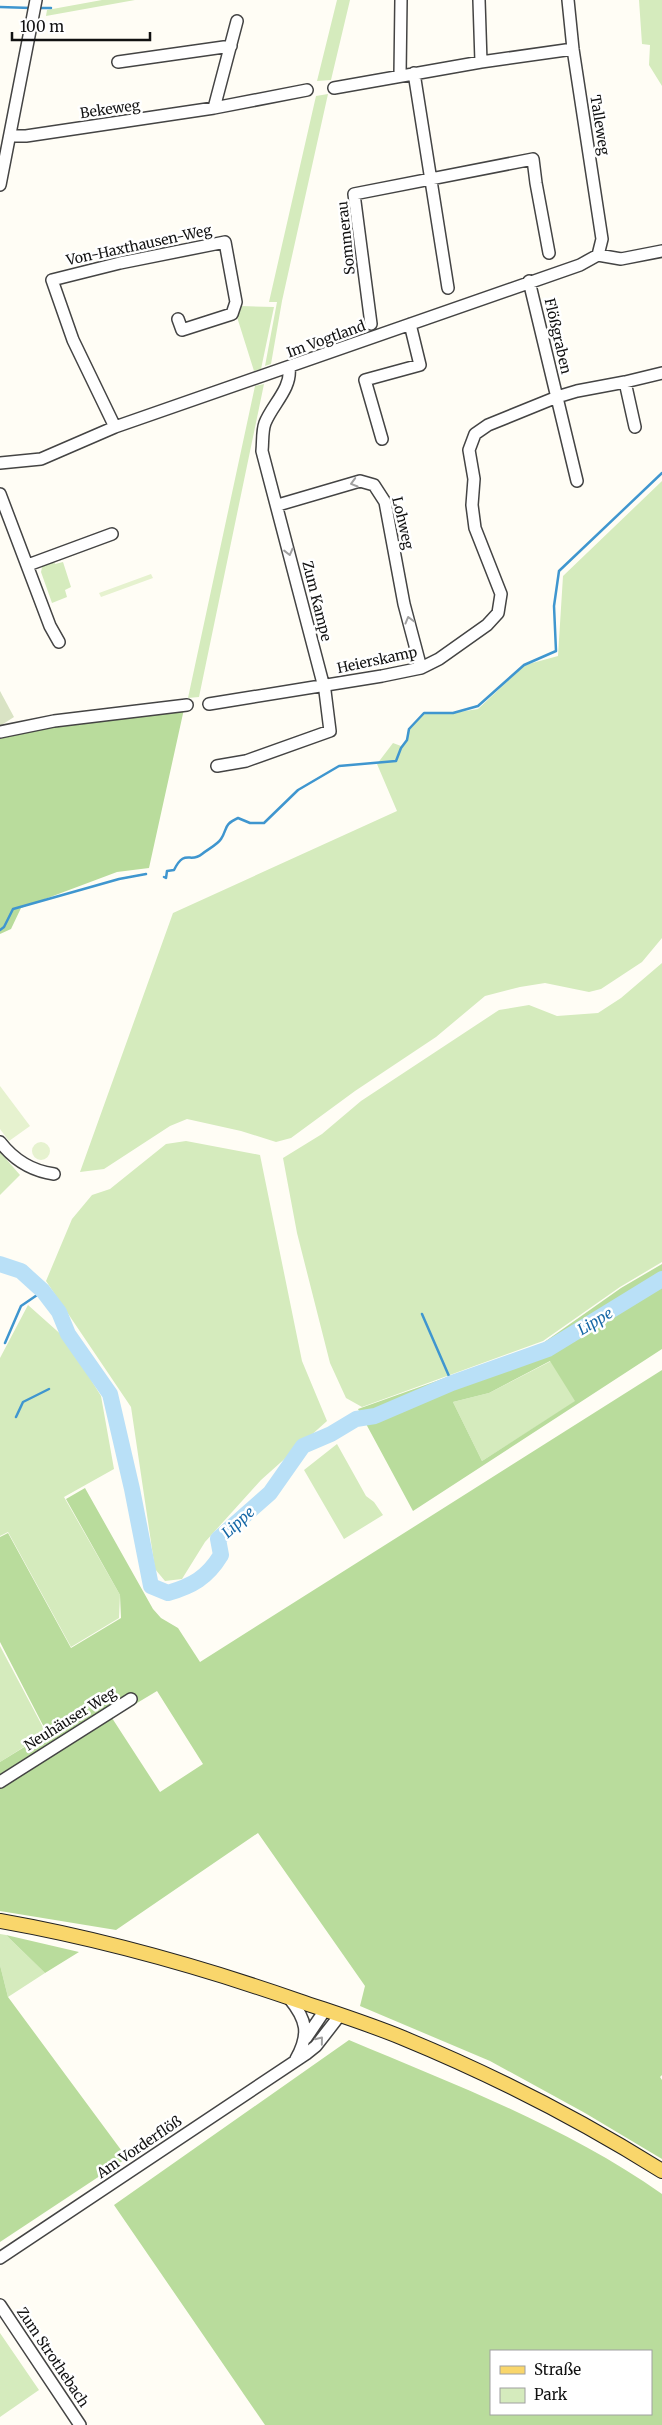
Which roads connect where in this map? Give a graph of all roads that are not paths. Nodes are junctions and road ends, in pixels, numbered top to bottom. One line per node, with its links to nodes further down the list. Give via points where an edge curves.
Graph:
1 (401, 0): 11 (street)
2 (480, 0): 9 (street)
3 (568, 0): 7 (street, Talleweg)
4 (35, 6): 15 (street)
5 (237, 21): 6 (street)
6 (230, 46): 8 (street); 14 (street)
7 (573, 49): 9 (street); 20 (street, Talleweg, via 602,239)
8 (118, 62)
9 (481, 62): 10 (street)
10 (414, 73): 11 (street); 16 (street)
11 (400, 75): 12 (street)
12 (334, 88)
13 (307, 90): 14 (street, Bekeweg)
14 (214, 108): 15 (street, Bekeweg)
15 (11, 136): 17 (street)
16 (430, 178): 19 (street, Sommerau, via 533,159); 22 (street); 24 (street, Sommerau, via 354,194)
17 (0, 185)
18 (662, 251): 20 (street, via 621,259)
19 (549, 253)
20 (598, 255): 21 (street, Im Vogtland, via 580,265)
21 (529, 281): 25 (street, Im Vogtland); 29 (street, Flößgraben)
22 (448, 288)
23 (178, 319): 30 (street, Von-Haxthausen-Weg, via 182,330 232,314 236,302 226,242 52,280 73,340)
24 (371, 324)
25 (410, 324): 26 (street, Im Vogtland); 32 (street, via 420,365 365,380)
26 (289, 368): 30 (street, Im Vogtland); 36 (street, Zum Kampe, via 285,389 263,430 262,451)
27 (662, 372): 28 (street, Flößgraben)
28 (625, 382): 29 (street, Flößgraben, via 576,390); 31 (street)
29 (557, 397): 34 (street, Flößgraben); 40 (street, Heierskamp, via 488,425 471,439 468,450 474,479 472,505 475,528 500,589 500,607 487,625)
30 (115, 427): 33 (street, Im Vogtland, via 42,459)
31 (635, 427)
32 (382, 439)
33 (0, 463)
34 (577, 481)
35 (0, 494): 38 (street)
36 (278, 505): 40 (street, Lohweg, one-way to 36, via 381,492 374,485 360,481); 41 (street, Zum Kampe, one-way to 41)
37 (112, 534): 38 (street)
38 (28, 565): 39 (street)
39 (59, 642)
40 (421, 668): 41 (street, Heierskamp)
41 (323, 686): 42 (street, Heierskamp); 45 (street, Zum Kampe, via 330,731 246,761)
42 (209, 704)
43 (187, 705): 44 (street, via 54,720)
44 (0, 732)
45 (217, 766)
46 (0, 1142): 47 (street, via 26,1167)
47 (54, 1174)
48 (132, 1699): 49 (street, Neuhäuser Weg)
49 (0, 1782)
50 (0, 1921): 51 (main road, via 65,1933 215,1972)
51 (289, 1998): 52 (main road); 54 (street, via 300,2011 306,2026)
52 (325, 2010): 53 (main road); 54 (street)
53 (340, 2015): 55 (street, Am Vorderflöß, one-way to 53, via 316,2046); 56 (main road, via 402,2038 530,2095)
54 (304, 2042): 55 (street)
55 (295, 2061): 57 (street, Am Vorderflöß)
56 (662, 2171)
57 (0, 2258)
58 (0, 2305): 59 (street, Zum Strothebach)
59 (80, 2425)

